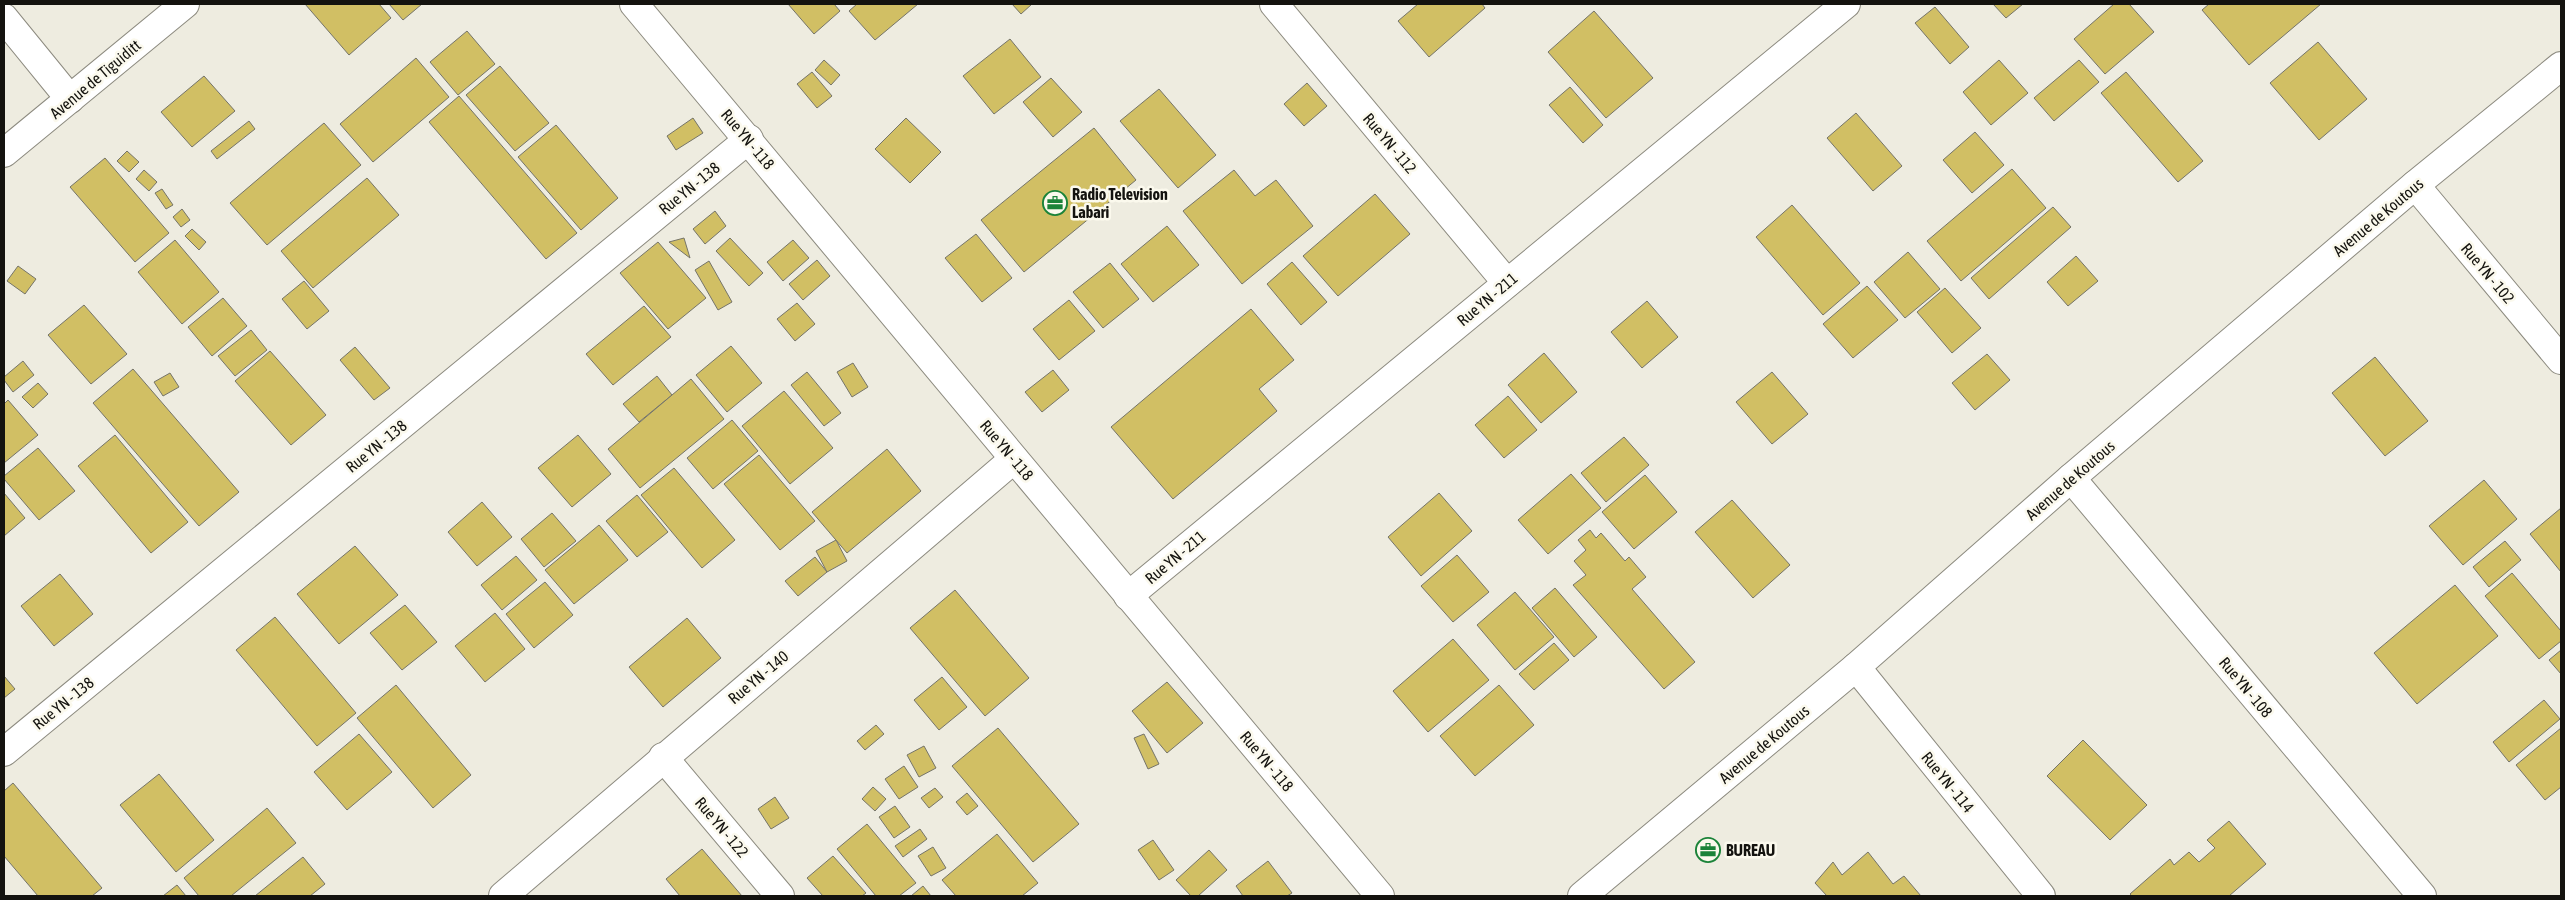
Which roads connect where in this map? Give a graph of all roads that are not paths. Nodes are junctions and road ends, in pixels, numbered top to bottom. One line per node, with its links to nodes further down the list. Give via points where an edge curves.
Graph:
1 (185, 4): 7 (street, Avenue de Tiguiditt)
2 (634, 4): 8 (street, Rue YN - 118)
3 (1274, 4): 11 (street, Rue YN - 112)
4 (1846, 4): 11 (street, Rue YN - 211)
5 (4, 18): 7 (street)
6 (2561, 66): 10 (street, Avenue de Koutous)
7 (70, 99): 9 (street, Avenue de Tiguiditt)
8 (748, 139): 13 (street, Rue YN - 118); 17 (street, Rue YN - 138)
9 (4, 153)
10 (2415, 185): 12 (street, Rue YN - 102); 14 (street, Avenue de Koutous)
11 (1507, 283): 15 (street, Rue YN - 211)
12 (2561, 360)
13 (1014, 459): 15 (street, Rue YN - 118); 18 (street, Rue YN - 140)
14 (2071, 478): 16 (street, Avenue de Koutous); 24 (street, Rue YN - 108)
15 (1128, 596): 21 (street, Rue YN - 118)
16 (1856, 667): 22 (street, Avenue de Koutous); 23 (street, Rue YN - 114)
17 (4, 752)
18 (663, 757): 19 (street, Rue YN - 140); 20 (street, Rue YN - 122)
19 (503, 896)
20 (780, 896)
21 (1380, 896)
22 (1582, 896)
23 (2041, 896)
24 (2422, 896)

